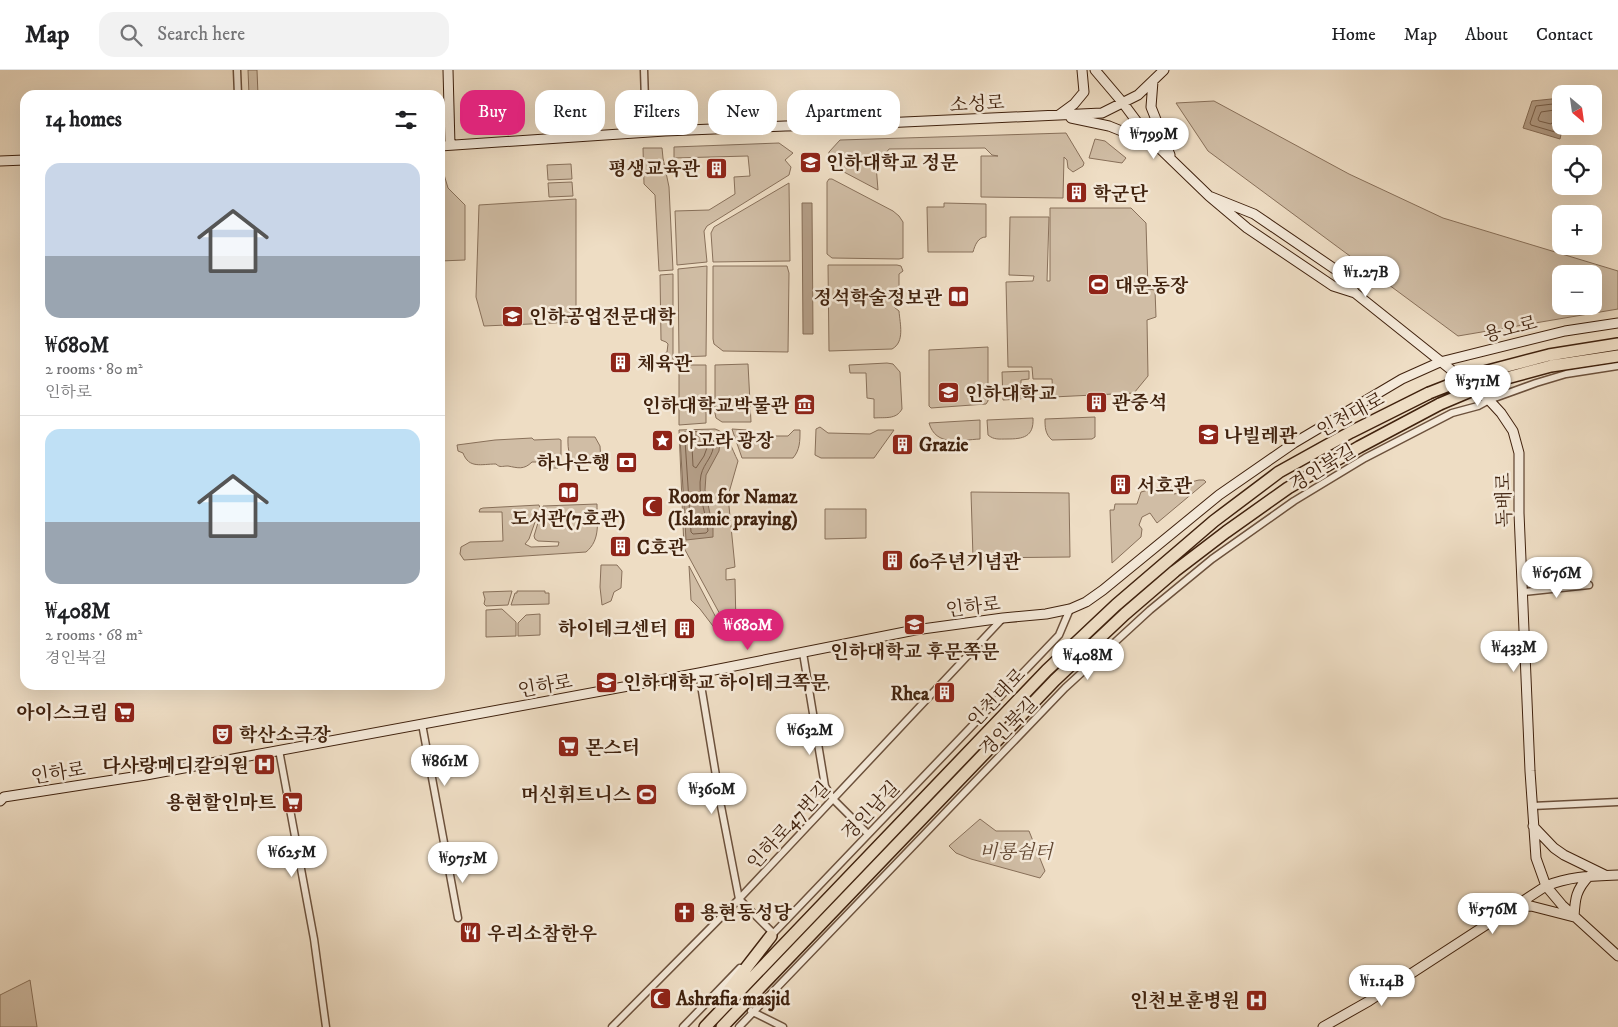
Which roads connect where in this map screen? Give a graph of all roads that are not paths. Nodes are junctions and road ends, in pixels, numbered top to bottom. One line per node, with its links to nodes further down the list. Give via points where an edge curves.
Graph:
1 (237, 70): 8 (street)
2 (448, 70): 14 (main road)
3 (644, 70): 9 (street)
4 (1082, 70): 11 (main road, via 1084,92)
5 (1095, 70): 10 (main road, 독배로)
6 (1164, 70): 7 (main road, 소성로)
7 (1153, 81): 10 (main road, 소성로); 18 (main road, via 1151,107)
8 (238, 90)
9 (645, 90)
10 (1123, 104): 11 (main road, 소성로, via 1102,113); 16 (main road, 독배로)
11 (1058, 115): 12 (main road, 소성로); 16 (main road, via 1109,126)
12 (698, 130)
13 (615, 134): 14 (main road, 소성로)
14 (450, 145): 15 (main road, 소성로)
15 (445, 146)
16 (1157, 146): 18 (main road, 독배로)
17 (20, 160): 19 (main road)
18 (1172, 160): 20 (main road, 독배로)
19 (0, 161)
20 (1209, 196): 21 (main road, 독배로, via 1247,228 1333,286); 21 (main road, 독배로, via 1254,214 1342,274)
21 (1355, 293): 25 (main road, 독배로)
22 (1618, 323): 25 (main road, 용오로, via 1565,331)
23 (1618, 344): 55 (highway, 인천대로, bridge, via 1549,354 1480,373 1429,392 1279,472 1214,521 1047,670)
24 (1618, 356): 60 (highway, 인천대로, bridge, via 1551,366 1492,382 1440,404 1288,488 1226,532 1125,614 1048,687)
25 (1440, 362): 27 (main road, 독배로); 30 (main road, 인하로, via 1402,379 1294,444 1219,495 1103,590)
26 (1618, 366): 27 (street, 경인북길, via 1566,374)
27 (1489, 400): 29 (main road, 독배로, via 1513,432 1518,453); 54 (street, 경인북길, via 1452,413 1365,458 1294,501 1212,558 1065,688)
28 (1589, 585): 29 (street)
29 (1522, 592): 41 (main road, 독배로)
30 (1070, 609): 31 (main road, 인하로); 43 (street, 경인남길, via 1059,636)
31 (1003, 618): 32 (main road, 인하로, via 915,630); 38 (street, 인하로47번길)
32 (803, 653): 33 (main road, 인하로); 35 (street)
33 (699, 673): 36 (main road, 인하로); 48 (street)
34 (825, 687): 35 (street)
35 (809, 689): 38 (street, via 825,786)
36 (422, 724): 37 (main road, 인하로); 51 (street)
37 (279, 750): 39 (main road, 인하로); 56 (street, via 314,939)
38 (833, 799): 43 (street); 48 (street, 인하로47번길)
39 (0, 801)
40 (1618, 802): 41 (street)
41 (1532, 806): 42 (main road, 독배로)
42 (1533, 826): 44 (main road, via 1564,855); 47 (main road, 독배로, via 1536,858)
43 (868, 834): 52 (street, 경인남길)
44 (1605, 875): 45 (main road); 46 (main road)
45 (1618, 875)
46 (1589, 876): 47 (main road); 50 (main road, via 1579,886)
47 (1546, 886): 49 (main road); 50 (main road, 독배로)
48 (739, 899): 52 (street); 57 (street, 인하로47번길)
49 (1514, 907): 50 (main road, via 1531,906); 63 (main road)
50 (1574, 917): 53 (main road, 독배로)
51 (458, 918)
52 (772, 935): 55 (highway, via 729,990); 58 (street, 경인남길)
53 (1618, 956)
54 (752, 1012): 61 (street, 경인북길); 62 (street)
55 (715, 1017): 59 (highway, 인천대로)
56 (326, 1027)
57 (612, 1027)
58 (683, 1027)
59 (705, 1027)
60 (722, 1027)
61 (739, 1027)
62 (783, 1027)
63 (1323, 1027)

